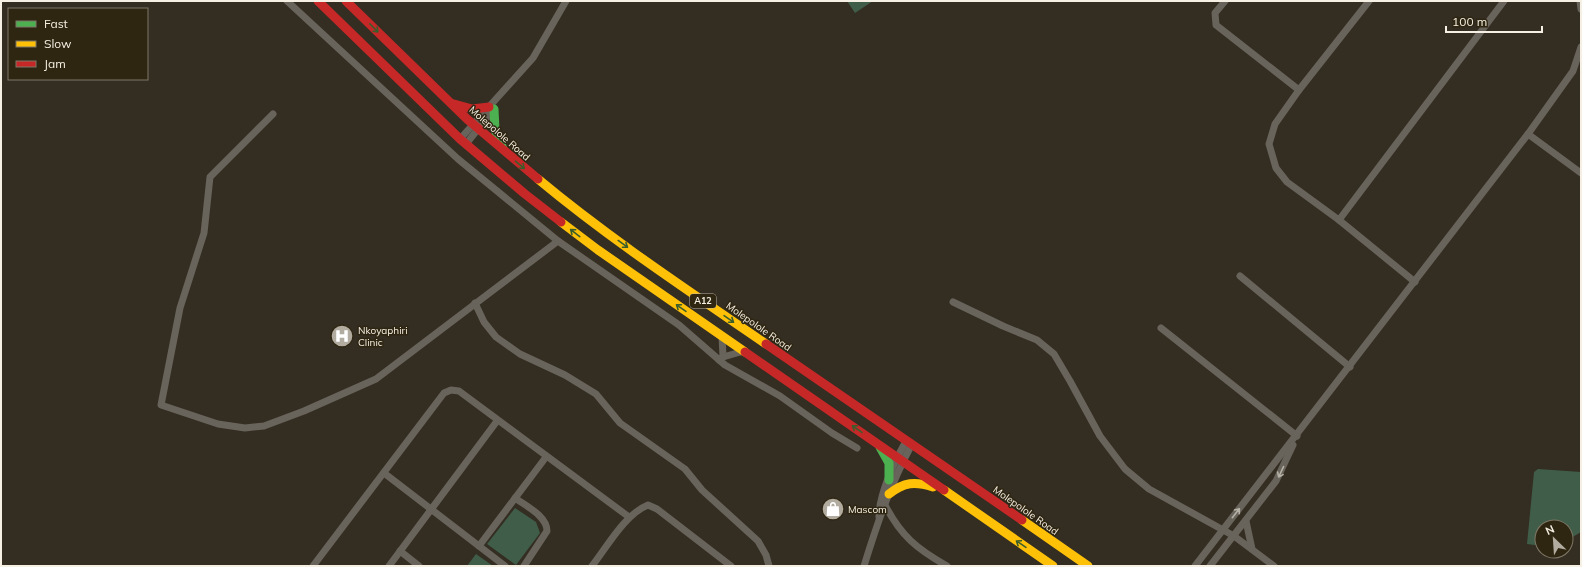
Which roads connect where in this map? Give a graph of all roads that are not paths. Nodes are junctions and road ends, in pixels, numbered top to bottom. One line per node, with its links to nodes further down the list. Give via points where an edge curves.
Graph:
1 (287, 1): 21 (street, via 458,159)
2 (318, 1): 17 (main road, A12)
3 (346, 1): 12 (main road, Molepolole Road / A12, one-way to 12)
4 (566, 1): 13 (street, via 533,58)
5 (1225, 1): 11 (street, via 1215,13 1216,25)
6 (1369, 1): 11 (street)
7 (1504, 1): 20 (street)
8 (1580, 1): 9 (street)
9 (1581, 9)
10 (1581, 47): 16 (street, via 1572,71)
11 (1299, 90): 20 (street, via 1275,124 1269,144 1276,168 1287,182)
12 (448, 102): 13 (main road, via 472,110); 15 (main road, Molepolole Road / A12)
13 (492, 108): 15 (street); 18 (main road, via 495,130)
14 (273, 114): 25 (street, via 210,177 204,233 180,308 161,405 218,424 245,428 264,426 376,379)
15 (476, 127): 17 (street); 18 (main road, Molepolole Road / A12)
16 (1528, 134): 19 (street); 23 (street)
17 (463, 142): 27 (main road, A12, one-way to 17, via 598,250)
18 (504, 151): 33 (main road, Molepolole Road / A12, one-way to 33, via 567,204)
19 (1581, 173)
20 (1339, 220): 23 (street)
21 (558, 241): 25 (street); 29 (street, via 680,325)
22 (1240, 276): 30 (street)
23 (1415, 282): 30 (street)
24 (954, 302): 48 (street, via 1037,340 1054,354 1100,436 1125,469 1149,489)
25 (475, 303): 60 (street, via 484,322 496,337 520,354 565,375 596,394 620,422 685,469 702,490 758,541 766,554)
26 (1161, 328): 32 (street)
27 (722, 336): 28 (main road, A12); 29 (street)
28 (744, 351): 29 (street); 34 (main road, A12, one-way to 28)
29 (721, 358): 35 (street)
30 (1350, 367): 32 (street)
31 (497, 421): 36 (street); 38 (street, via 459,390 444,393); 44 (street)
32 (1297, 436): 47 (street, one-way to 47, via 1276,481); 48 (street, one-way to 32)
33 (909, 443): 37 (street); 64 (main road, Molepolole Road / A12)
34 (878, 444): 37 (main road, A12); 39 (main road, via 888,458)
35 (857, 448)
36 (546, 457): 42 (street); 46 (street)
37 (900, 459): 39 (street); 40 (main road, A12); 41 (street)
38 (384, 473): 44 (street); 53 (street)
39 (889, 480): 45 (street, via 879,507)
40 (946, 493): 41 (main road, via 918,482 908,482); 63 (main road, A12, one-way to 40)
41 (889, 494): 43 (street)
42 (515, 498): 50 (street); 57 (street, via 543,518 547,527 547,531)
43 (885, 505): 45 (street); 62 (street, via 899,530 910,542)
44 (431, 509): 50 (street); 52 (street)
45 (879, 517): 61 (street)
46 (629, 518): 58 (street); 59 (street, via 640,508 648,505 657,509)
47 (1246, 521): 49 (street); 51 (street)
48 (1223, 530): 49 (street); 65 (street)
49 (1234, 536): 51 (street); 66 (street)
50 (479, 546): 56 (street)
51 (1252, 549): 67 (street)
52 (400, 551): 54 (street); 55 (street)
53 (313, 566)
54 (389, 566)
55 (419, 566)
56 (505, 566)
57 (524, 566)
58 (592, 566)
59 (731, 566)
60 (769, 566)
61 (864, 566)
62 (947, 566)
63 (1053, 566)
64 (1088, 566)
65 (1195, 566)
66 (1210, 566)
67 (1274, 566)

